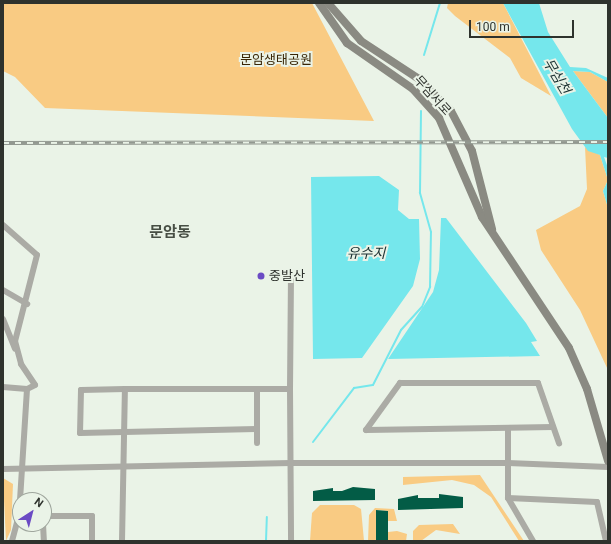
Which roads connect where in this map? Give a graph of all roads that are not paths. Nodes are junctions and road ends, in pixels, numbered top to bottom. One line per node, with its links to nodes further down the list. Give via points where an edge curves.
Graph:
1 (319, 3): 4 (street, 무심서로, via 347,43 413,89 439,118 482,217)
2 (328, 3): 4 (street, 무심서로, via 361,41 419,79 451,111 472,151)
3 (3, 225): 7 (street, via 37,255)
4 (493, 231): 21 (street, 무심서로, via 569,348 587,389)
5 (291, 273): 13 (street)
6 (3, 290): 7 (street)
7 (27, 304): 9 (street)
8 (3, 319): 9 (street)
9 (15, 351): 14 (street, via 35,385)
10 (3, 387): 14 (street)
11 (126, 389): 12 (street); 18 (street); 18 (street, via 81,390 80,433)
12 (257, 389): 13 (street); 17 (street)
13 (290, 389): 22 (street)
14 (27, 390): 27 (street)
15 (553, 427): 16 (street); 16 (street, via 538,383 400,384 366,430); 20 (street)
16 (508, 428): 23 (street)
17 (257, 429): 18 (street); 19 (street)
18 (124, 431): 25 (street)
19 (257, 443)
20 (559, 443)
21 (608, 462)
22 (291, 463): 23 (street); 25 (street); 33 (street)
23 (507, 463): 24 (street); 29 (street)
24 (608, 467)
25 (124, 468): 27 (street); 32 (street)
26 (3, 469): 27 (street)
27 (21, 469): 28 (street)
28 (20, 492)
29 (508, 498): 34 (street); 35 (street, via 597,502)
30 (52, 516): 31 (street, via 92,516)
31 (92, 541)
32 (122, 541)
33 (290, 541)
34 (533, 541)
35 (606, 541)

